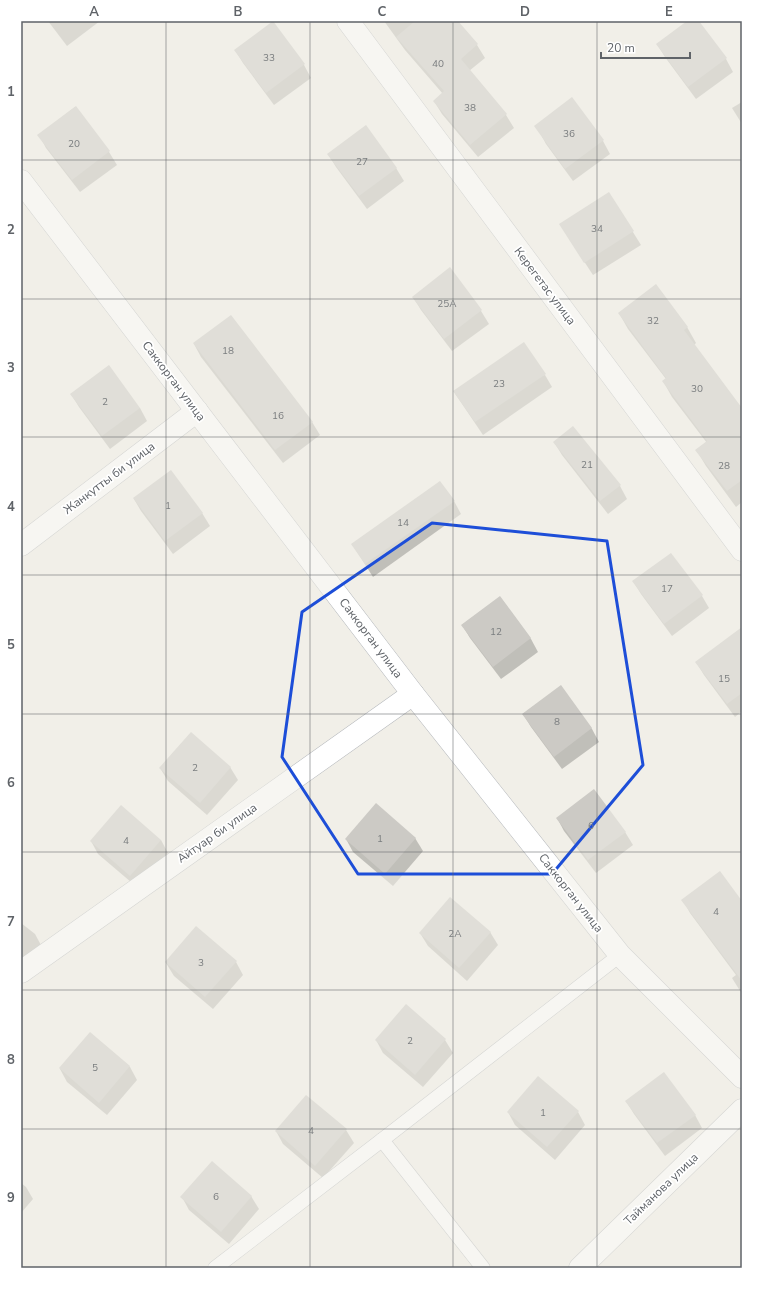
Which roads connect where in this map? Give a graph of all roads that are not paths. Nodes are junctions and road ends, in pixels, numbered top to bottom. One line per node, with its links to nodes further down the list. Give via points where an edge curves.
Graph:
1 (348, 21): 5 (street, Керегетас улица)
2 (21, 181): 3 (street, Саккорган улица)
3 (197, 412): 4 (street, Жанкутты би улица); 6 (street, Саккорган улица)
4 (21, 545)
5 (742, 550)
6 (413, 694): 7 (street, Саккорган улица); 8 (street, Айтуар би улица)
7 (620, 955): 9 (street, Саккорган улица); 11 (lane)
8 (21, 972)
9 (742, 1077)
10 (742, 1110): 14 (street, Тайманова улица)
11 (382, 1140): 12 (lane); 13 (lane)
12 (215, 1268)
13 (484, 1268)
14 (580, 1268)

